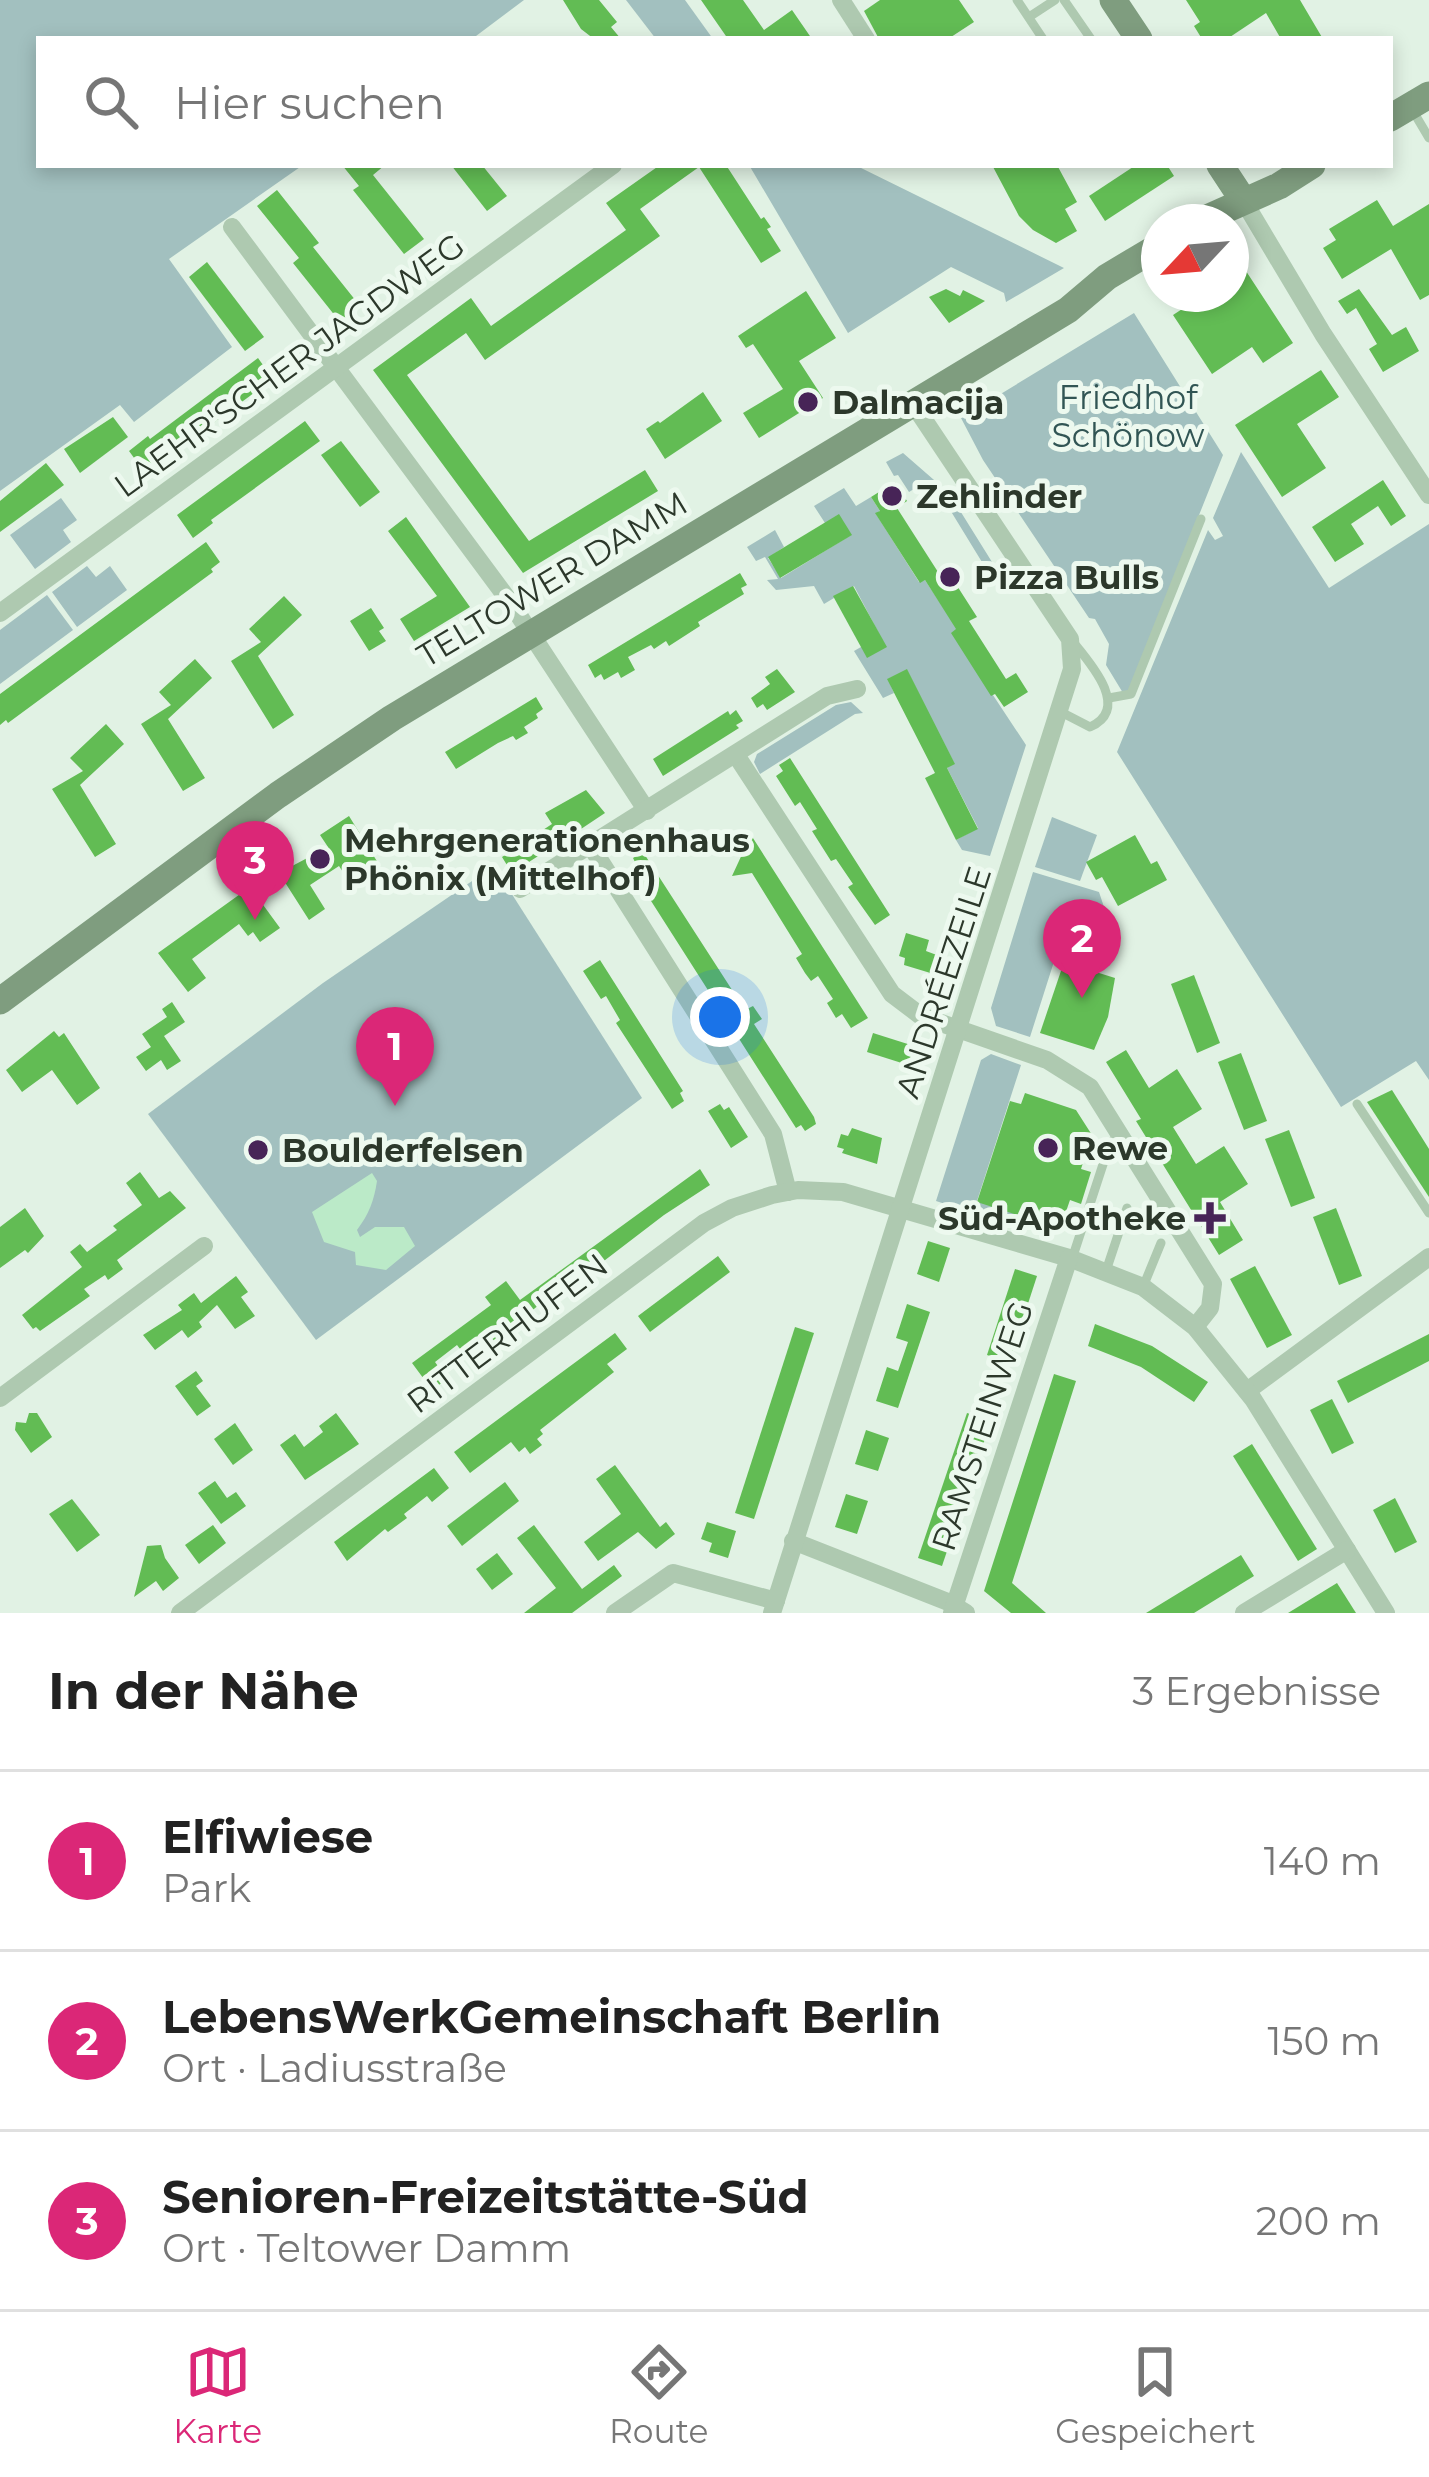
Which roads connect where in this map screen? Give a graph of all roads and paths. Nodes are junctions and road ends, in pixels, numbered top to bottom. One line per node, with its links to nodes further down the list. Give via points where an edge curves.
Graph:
1 (841, 0): 6 (street)
2 (1017, 0): 5 (lane)
3 (1060, 0): 5 (lane); 8 (lane)
4 (1113, 0): 9 (main road)
5 (1028, 17): 7 (lane)
6 (864, 36)
7 (1040, 36)
8 (1089, 36)
9 (1136, 36)
10 (1415, 108): 11 (lane)
11 (1429, 138)
12 (609, 168): 19 (street, LAEHR'SCHER JAGDWEG)
13 (1222, 168): 15 (main road)
14 (1307, 168): 15 (main road)
15 (1243, 200): 16 (main road); 21 (street)
16 (1235, 204)
17 (232, 227): 19 (street)
18 (1141, 256): 20 (main road, TELTOWER DAMM, via 1068,310)
19 (335, 366): 23 (street, LAEHR'SCHER JAGDWEG); 24 (street)
20 (912, 402): 24 (main road, TELTOWER DAMM); 25 (street)
21 (1429, 494)
22 (1201, 519): 27 (lane, via 1131,694)
23 (0, 614)
24 (532, 634): 30 (street); 33 (main road, TELTOWER DAMM, via 293,784)
25 (1070, 639): 27 (lane); 28 (street, ANDRÉEZEILE, via 1072,668)
26 (857, 689): 29 (street, via 827,697)
27 (1109, 698): 28 (lane, via 1102,722 1090,727)
28 (1059, 711): 34 (street, ANDRÉEZEILE)
29 (736, 755): 30 (street); 34 (street, via 884,985 921,1016)
30 (647, 811): 31 (street)
31 (592, 848): 32 (street); 37 (street, via 773,1134)
32 (520, 889)
33 (0, 1001)
34 (960, 1029): 36 (street, via 1079,1078); 38 (street, ANDRÉEZEILE)
35 (1357, 1104): 40 (lane)
36 (1120, 1134): 44 (lane); 47 (street, via 1214,1284 1210,1309)
37 (788, 1192): 38 (street, RITTERHUFEN, via 843,1192); 54 (street, RITTERHUFEN, via 704,1223)
38 (901, 1206): 44 (street, RITTERHUFEN); 50 (street, ANDRÉEZEILE)
39 (1127, 1208): 45 (lane)
40 (1429, 1213)
41 (1161, 1244): 46 (lane)
42 (204, 1246): 49 (street)
43 (1429, 1257): 48 (street)
44 (1071, 1259): 45 (street, RITTERHUFEN); 53 (street, RAMSTEINWEG)
45 (1106, 1271): 46 (street, RITTERHUFEN)
46 (1143, 1287): 47 (street, RITTERHUFEN)
47 (1195, 1327): 48 (street, RITTERHUFEN)
48 (1247, 1391): 51 (street, RITTERHUFEN)
49 (0, 1398)
50 (794, 1541): 52 (street, ANDRÉEZEILE); 53 (street)
51 (1348, 1550): 56 (street); 57 (street, RITTERHUFEN)
52 (774, 1607): 55 (street, via 673,1573)
53 (958, 1611)
54 (180, 1613)
55 (615, 1613)
56 (1244, 1613)
57 (1386, 1613)

